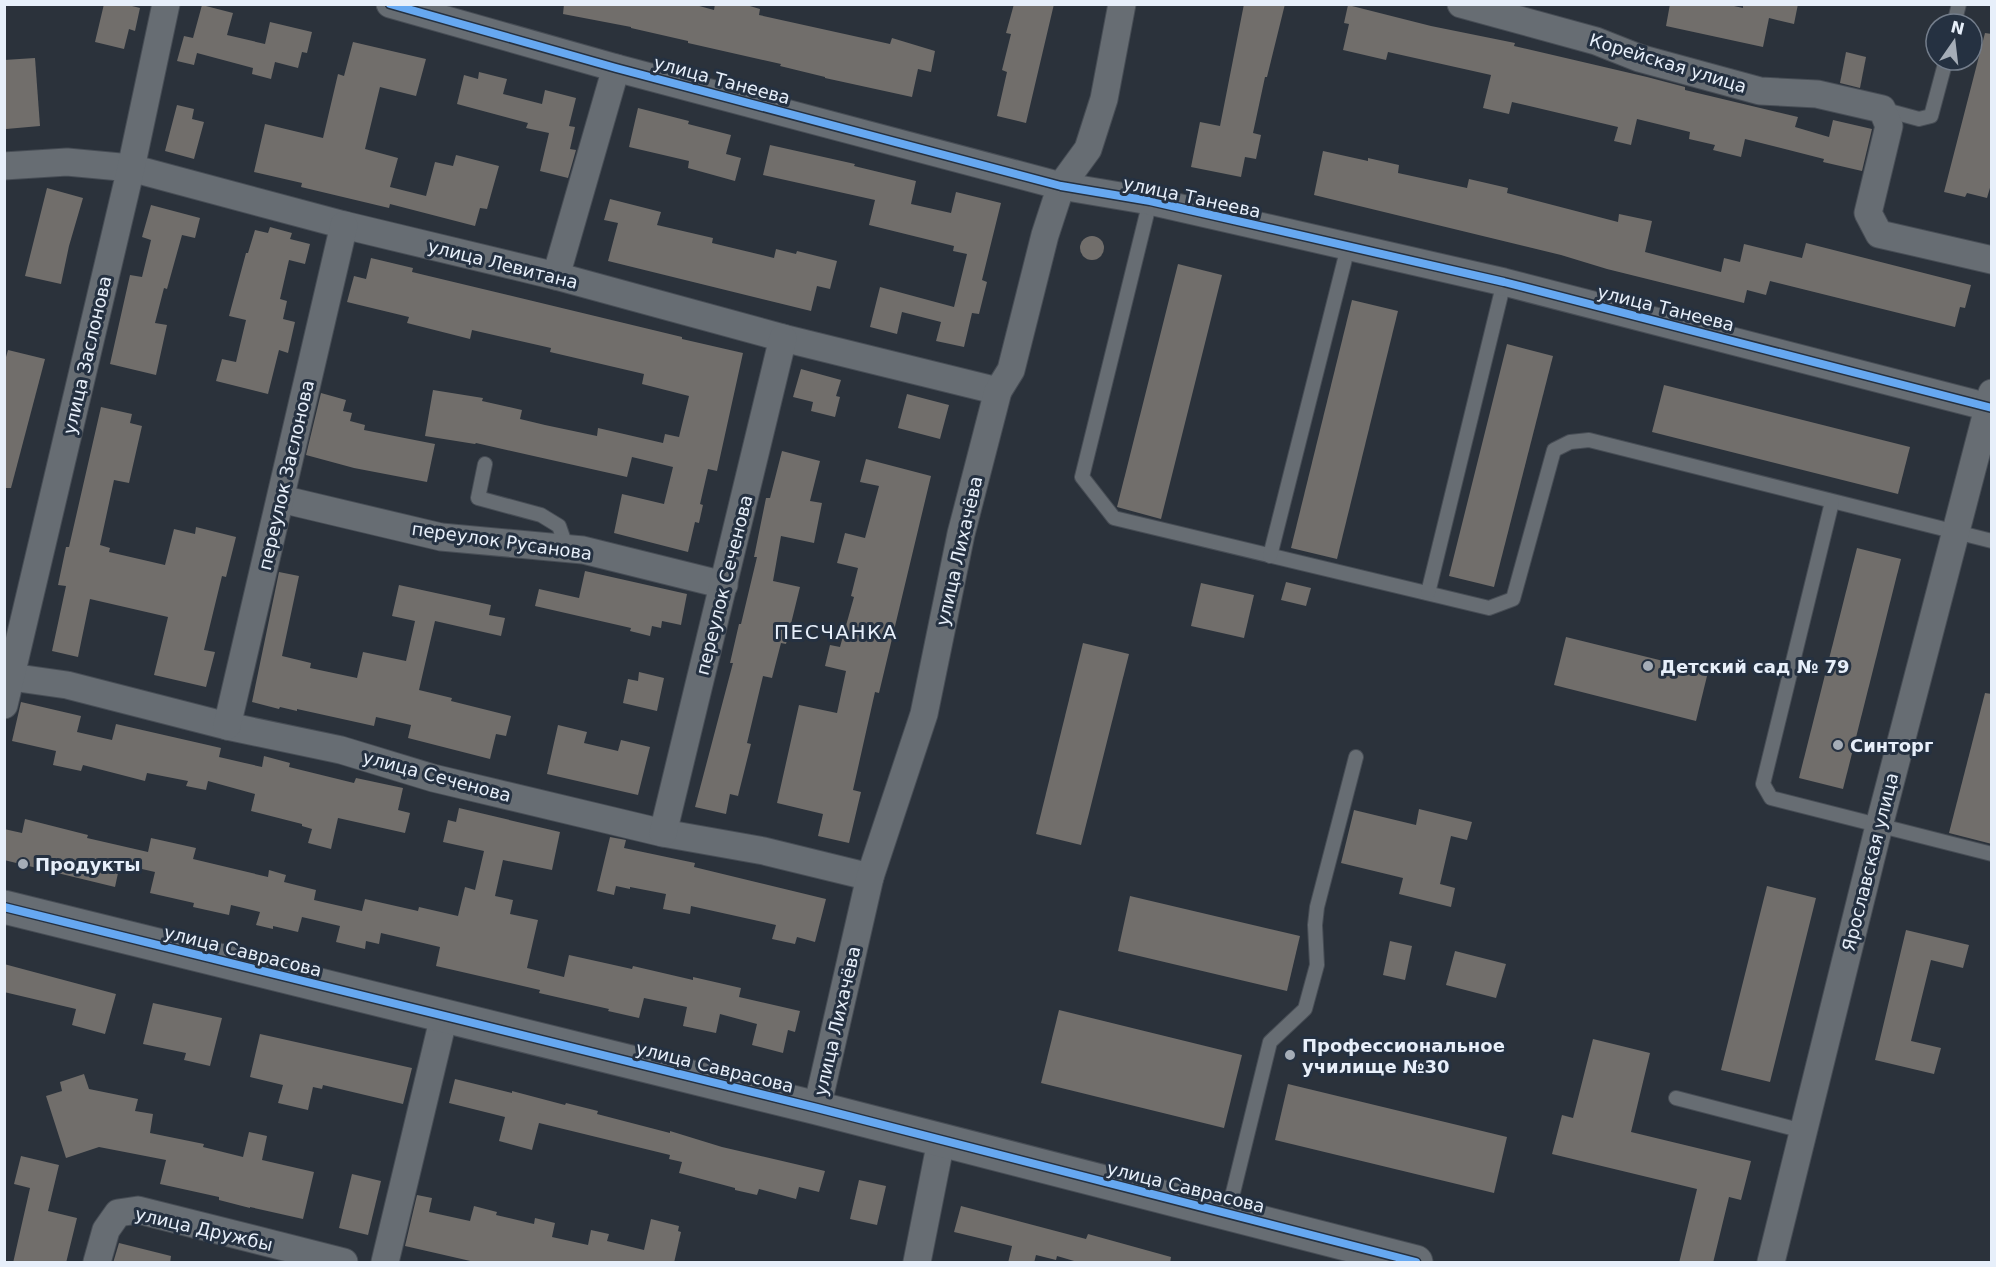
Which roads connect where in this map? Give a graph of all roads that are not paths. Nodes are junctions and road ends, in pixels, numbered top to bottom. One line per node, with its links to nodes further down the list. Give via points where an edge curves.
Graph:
1 (166, 4): 9 (street, улица Заслонова)
2 (390, 4): 5 (street, улица Танеева)
3 (1122, 4): 10 (street, улица Лихачёва, via 1104,99 1088,149)
4 (1461, 4): 7 (street, Корейская улица, via 1760,91 1817,94)
5 (616, 68): 10 (street, улица Танеева); 15 (street)
6 (1943, 72): 7 (lane, via 1931,116 1919,119)
7 (1882, 109): 14 (street, via 1889,126 1868,213 1879,234)
8 (4, 166): 9 (street, улица Левитана, via 67,162)
9 (131, 168): 12 (street, улица Левитана); 29 (street, улица Заслонова)
10 (1061, 186): 11 (street, улица Танеева); 18 (street, улица Лихачёва, via 1011,370)
11 (1150, 201): 13 (street, улица Танеева); 26 (lane, via 1082,477 1114,518)
12 (344, 225): 15 (street, улица Левитана); 21 (street, переулок Заслонова)
13 (1348, 247): 16 (street, улица Танеева); 26 (lane)
14 (1992, 260)
15 (556, 276): 17 (street, улица Левитана)
16 (1504, 282): 19 (street, улица Танеева); 28 (lane)
17 (783, 338): 18 (street, улица Левитана); 27 (street, переулок Сеченова)
18 (998, 391): 36 (street, улица Лихачёва, via 961,534 924,714)
19 (1990, 402): 23 (street, Ярославская улица)
20 (485, 464): 25 (lane, via 478,498 550,520 559,526)
21 (281, 499): 25 (street, переулок Русанова, via 441,537); 31 (street, переулок Заслонова)
22 (1832, 502): 23 (lane); 28 (lane, via 1589,440 1570,442 1554,450 1513,599 1490,608); 33 (lane, via 1763,784 1772,798)
23 (1956, 532): 24 (lane); 33 (street, Ярославская улица)
24 (1992, 541)
25 (567, 549): 27 (street, переулок Русанова)
26 (1270, 556): 28 (lane)
27 (724, 585): 34 (street, переулок Сеченова)
28 (1428, 593)
29 (8, 677): 30 (street, улица Заслонова); 31 (street, улица Сеченова, via 66,685)
30 (4, 705)
31 (226, 726): 34 (street, улица Сеченова, via 341,750 433,778)
32 (1356, 757): 43 (lane, via 1317,907 1317,965 1305,1010 1270,1042)
33 (1879, 826): 35 (lane); 41 (street, Ярославская улица)
34 (663, 833): 36 (street, улица Сеченова, via 764,851)
35 (1992, 854)
36 (870, 877): 40 (street, улица Лихачёва)
37 (4, 907): 38 (street, улица Саврасова)
38 (444, 1016): 40 (street, улица Саврасова); 46 (street)
39 (1676, 1098): 41 (lane)
40 (817, 1108): 42 (street, улица Саврасова)
41 (1803, 1131): 49 (street, Ярославская улица)
42 (941, 1141): 43 (street, улица Саврасова); 47 (street)
43 (1228, 1214): 48 (street, улица Саврасова)
44 (97, 1263): 45 (street, улица Дружбы, via 106,1230 118,1213 138,1210)
45 (344, 1263)
46 (385, 1263)
47 (917, 1263)
48 (1416, 1263)
49 (1771, 1263)

